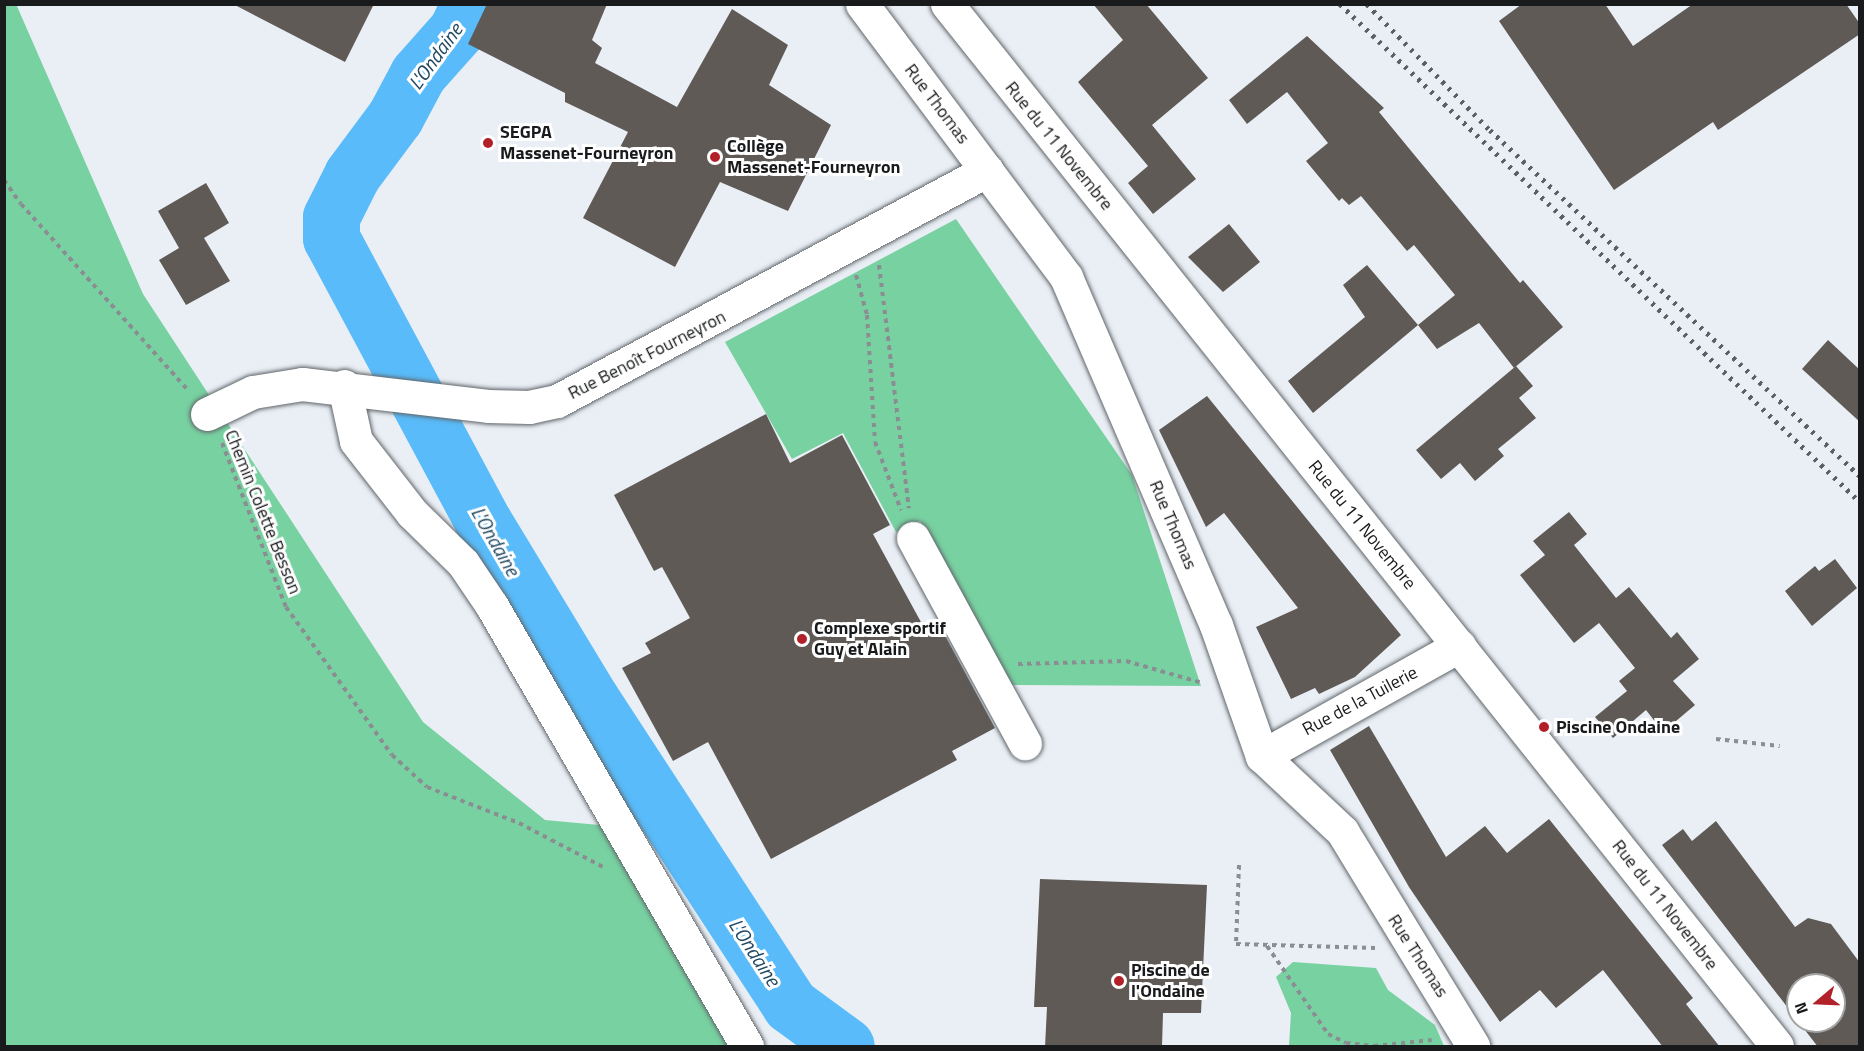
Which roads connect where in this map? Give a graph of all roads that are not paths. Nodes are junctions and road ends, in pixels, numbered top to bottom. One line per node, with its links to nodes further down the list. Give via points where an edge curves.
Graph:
1 (862, 4): 3 (main road, Rue Thomas)
2 (947, 4): 7 (main road, Rue du 11 Novembre)
3 (987, 170): 4 (main road, Rue Benoît Fourneyron, via 843,251 557,401 530,407 441,400); 9 (main road, Rue Thomas, via 1066,277 1216,625)
4 (344, 386): 5 (main road, Rue Benoît Fourneyron, via 278,386 229,401); 11 (main road, via 356,441 377,473 463,563 487,598)
5 (207, 414)
6 (913, 538): 8 (main road)
7 (1459, 646): 9 (main road, Rue de la Tuilerie); 12 (main road, Rue du 11 Novembre)
8 (1025, 743)
9 (1262, 756): 10 (main road, Rue Thomas, via 1342,831)
10 (1467, 1034)
11 (747, 1047)
12 (1777, 1047)

